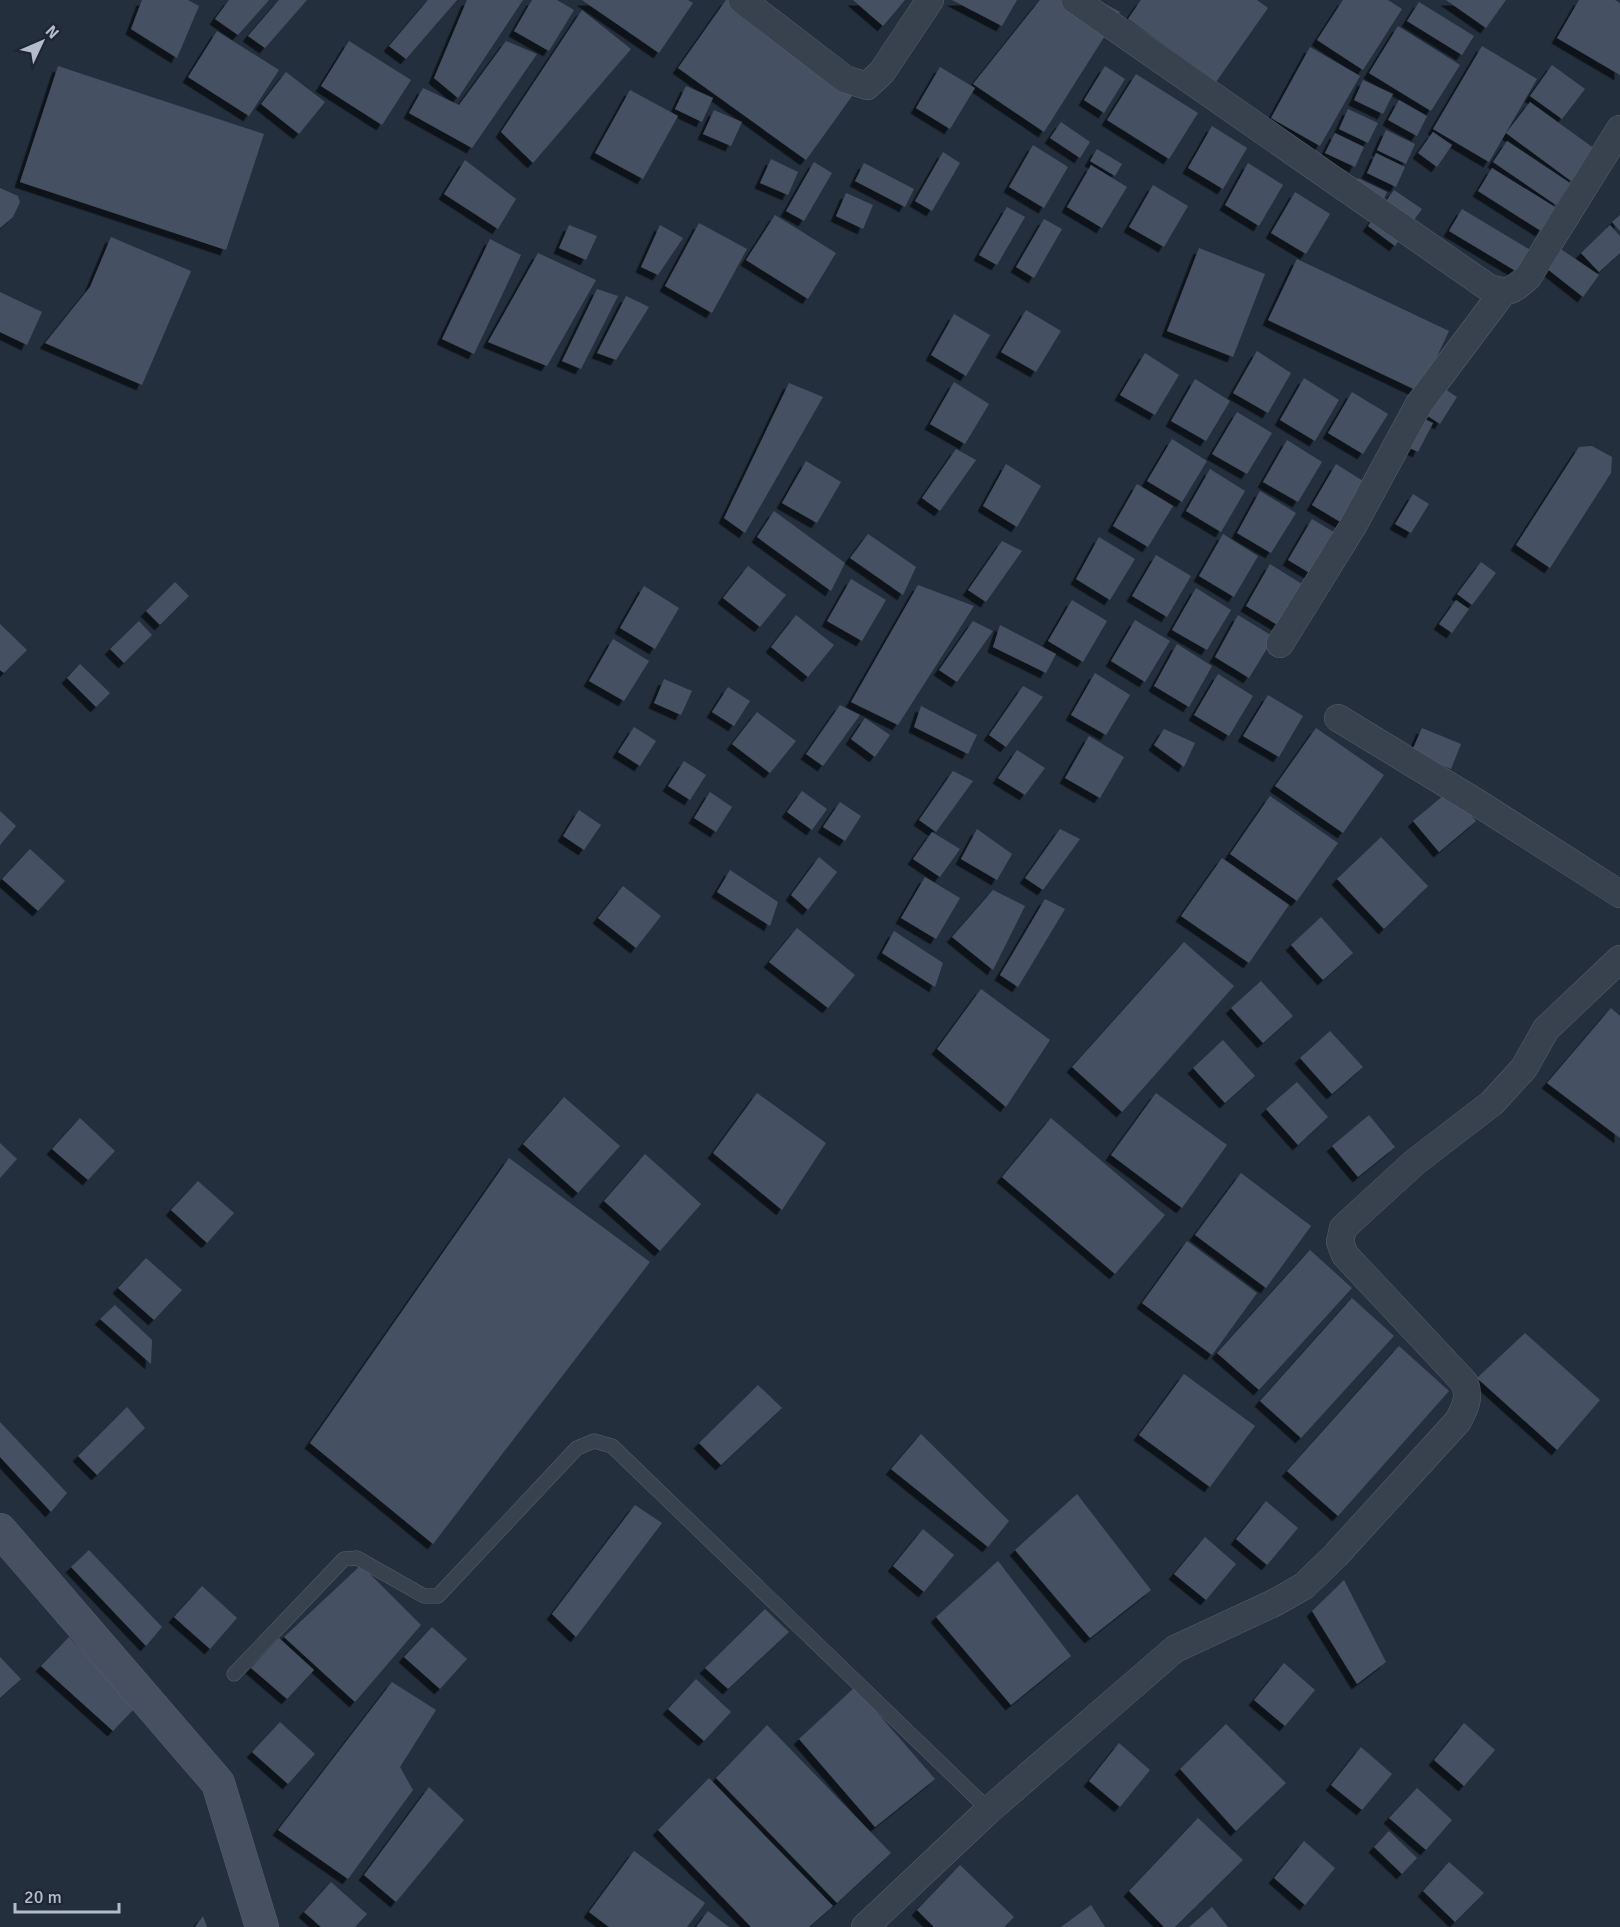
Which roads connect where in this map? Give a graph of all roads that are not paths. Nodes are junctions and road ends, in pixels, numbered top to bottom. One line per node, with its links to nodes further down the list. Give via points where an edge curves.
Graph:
1 (742, 0): 2 (street, via 844,79 867,86 882,72)
2 (930, 0)
3 (1076, 0): 5 (street, via 1488,288)
4 (1620, 129): 5 (street, via 1528,278 1515,289)
5 (1503, 292): 6 (street, via 1419,404 1353,526)
6 (1280, 644)
7 (1338, 718): 8 (street)
8 (1620, 894)
9 (1620, 959): 12 (street, via 1546,1029 1524,1068 1492,1103 1415,1162 1343,1228 1340,1242 1345,1255 1465,1383 1466,1406 1458,1421 1304,1586 1175,1649)
10 (0, 1530): 13 (street, via 218,1784)
11 (234, 1674): 12 (lane, via 344,1559 357,1558 424,1596 438,1596 577,1448 594,1441 612,1446)
12 (989, 1810): 14 (street)
13 (262, 1927)
14 (865, 1927)

